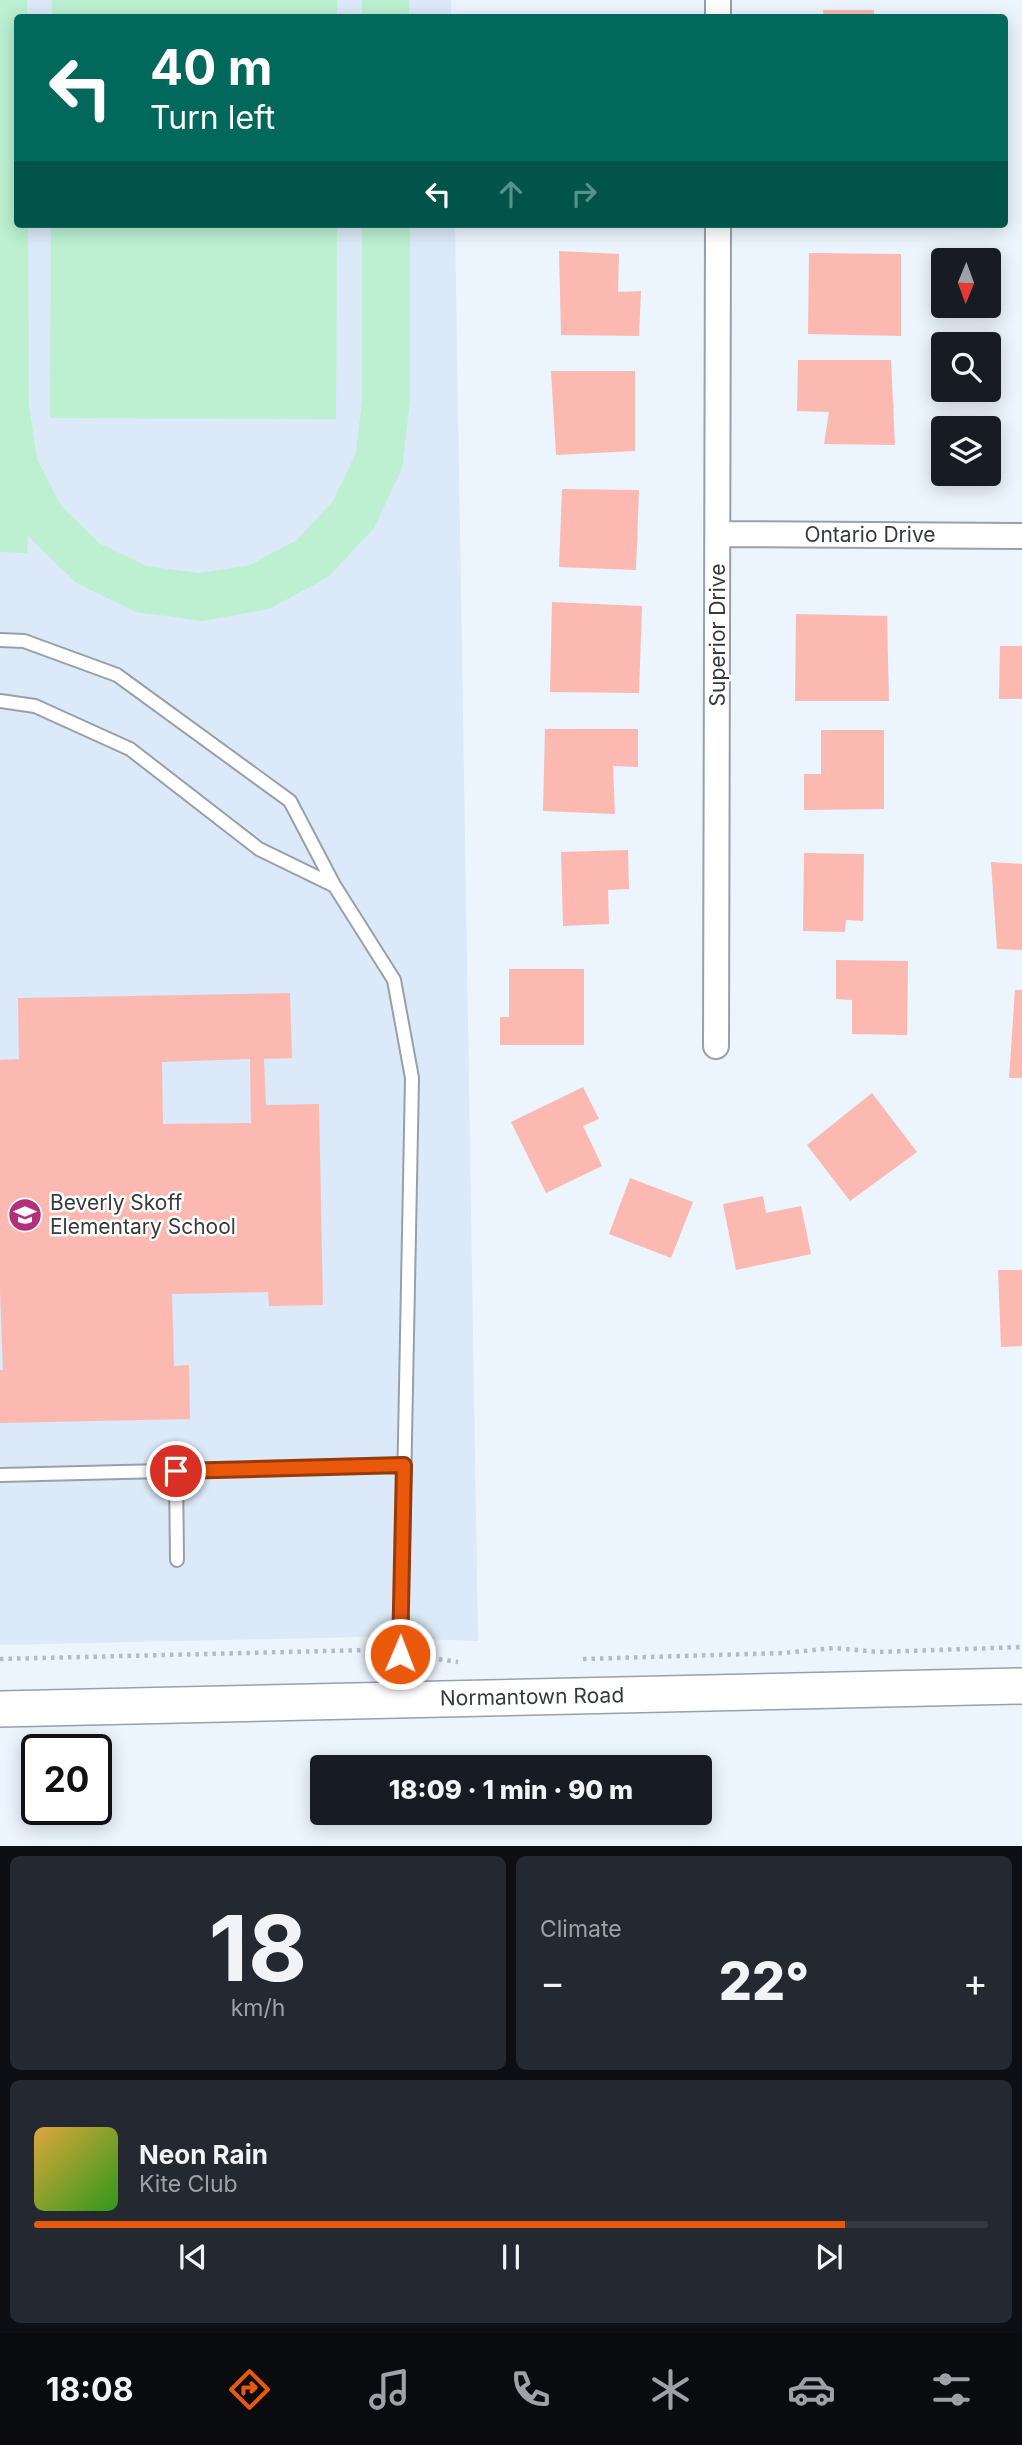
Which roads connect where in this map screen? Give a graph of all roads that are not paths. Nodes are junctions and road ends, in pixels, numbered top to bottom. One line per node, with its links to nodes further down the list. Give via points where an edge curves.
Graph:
1 (718, 228): 2 (street, Superior Drive)
2 (718, 534): 3 (street, Ontario Drive); 7 (street, Superior Drive)
3 (1022, 536)
4 (0, 640): 6 (lane, via 24,641 117,675 290,801)
5 (0, 701): 6 (lane, via 35,706 130,749 259,849)
6 (334, 885): 8 (lane, via 394,980 412,1078)
7 (716, 1046)
8 (404, 1465): 9 (lane); 13 (lane)
9 (176, 1471): 10 (lane); 11 (lane)
10 (0, 1475)
11 (177, 1560)
12 (1022, 1686): 13 (street, Normantown Road)
13 (400, 1700): 14 (street, Normantown Road)
14 (0, 1709)

